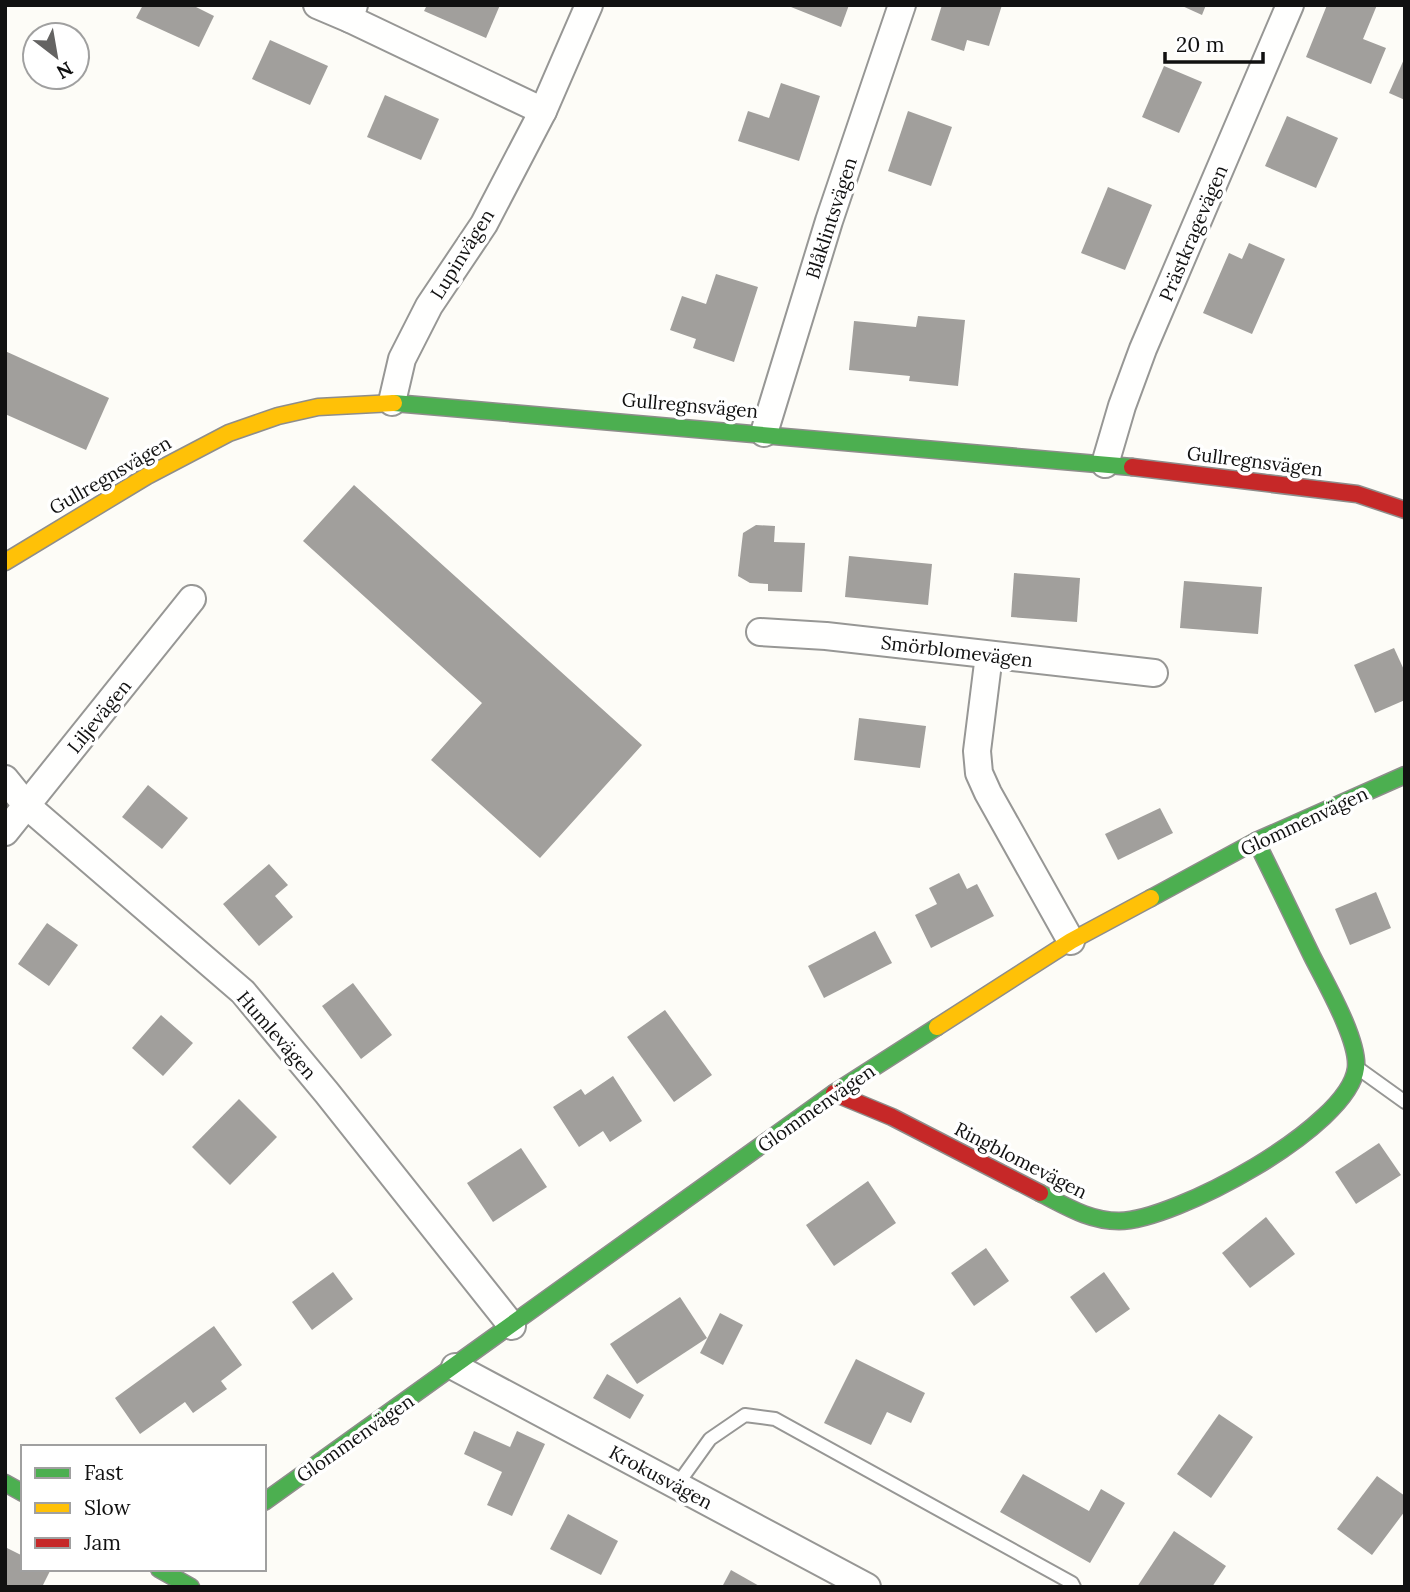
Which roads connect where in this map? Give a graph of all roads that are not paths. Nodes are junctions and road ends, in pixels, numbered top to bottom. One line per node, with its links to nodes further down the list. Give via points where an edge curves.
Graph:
1 (317, 5): 5 (street)
2 (589, 5): 6 (street, Lupinvägen)
3 (902, 5): 8 (street, Blåklintsvägen)
4 (1290, 5): 9 (street, Prästkragevägen, via 1143,349)
5 (352, 12): 6 (street)
6 (543, 111): 7 (street, Lupinvägen, via 484,224 429,306 402,359)
7 (391, 402): 8 (street, Gullregnsvägen); 11 (street, Gullregnsvägen, via 350,402 295,412 228,434)
8 (764, 433): 9 (street, Gullregnsvägen)
9 (1105, 464): 10 (street, Gullregnsvägen, via 1357,495)
10 (1405, 510)
11 (5, 562)
12 (192, 599): 18 (street, Liljevägen)
13 (760, 632): 14 (street, Smörblomevägen)
14 (989, 655): 15 (street, Smörblomevägen); 21 (street, via 977,751 979,773)
15 (1154, 673)
16 (1405, 775): 20 (street, Glommenvägen)
17 (5, 779): 18 (street, Humlevägen)
18 (26, 805): 19 (street, Liljevägen); 25 (street, Humlevägen, via 243,992)
19 (5, 832)
20 (1256, 841): 21 (street, Glommenvägen); 22 (street, via 1337,1007)
21 (1072, 941): 23 (street, Glommenvägen)
22 (1356, 1067): 23 (street, Ringblomevägen, via 1341,1102 1287,1145 1238,1177 1187,1202 1121,1222 1090,1219 892,1117); 24 (lane)
23 (834, 1093): 25 (street, Glommenvägen)
24 (1405, 1102)
25 (512, 1326): 26 (street, Glommenvägen)
26 (455, 1367): 28 (street, Krokusvägen); 30 (street, Glommenvägen)
27 (5, 1483): 29 (street)
28 (677, 1485): 31 (street, Krokusvägen); 32 (lane, via 710,1438 745,1415 775,1419)
29 (21, 1492)
30 (266, 1502)
31 (867, 1587)
32 (1074, 1587)

